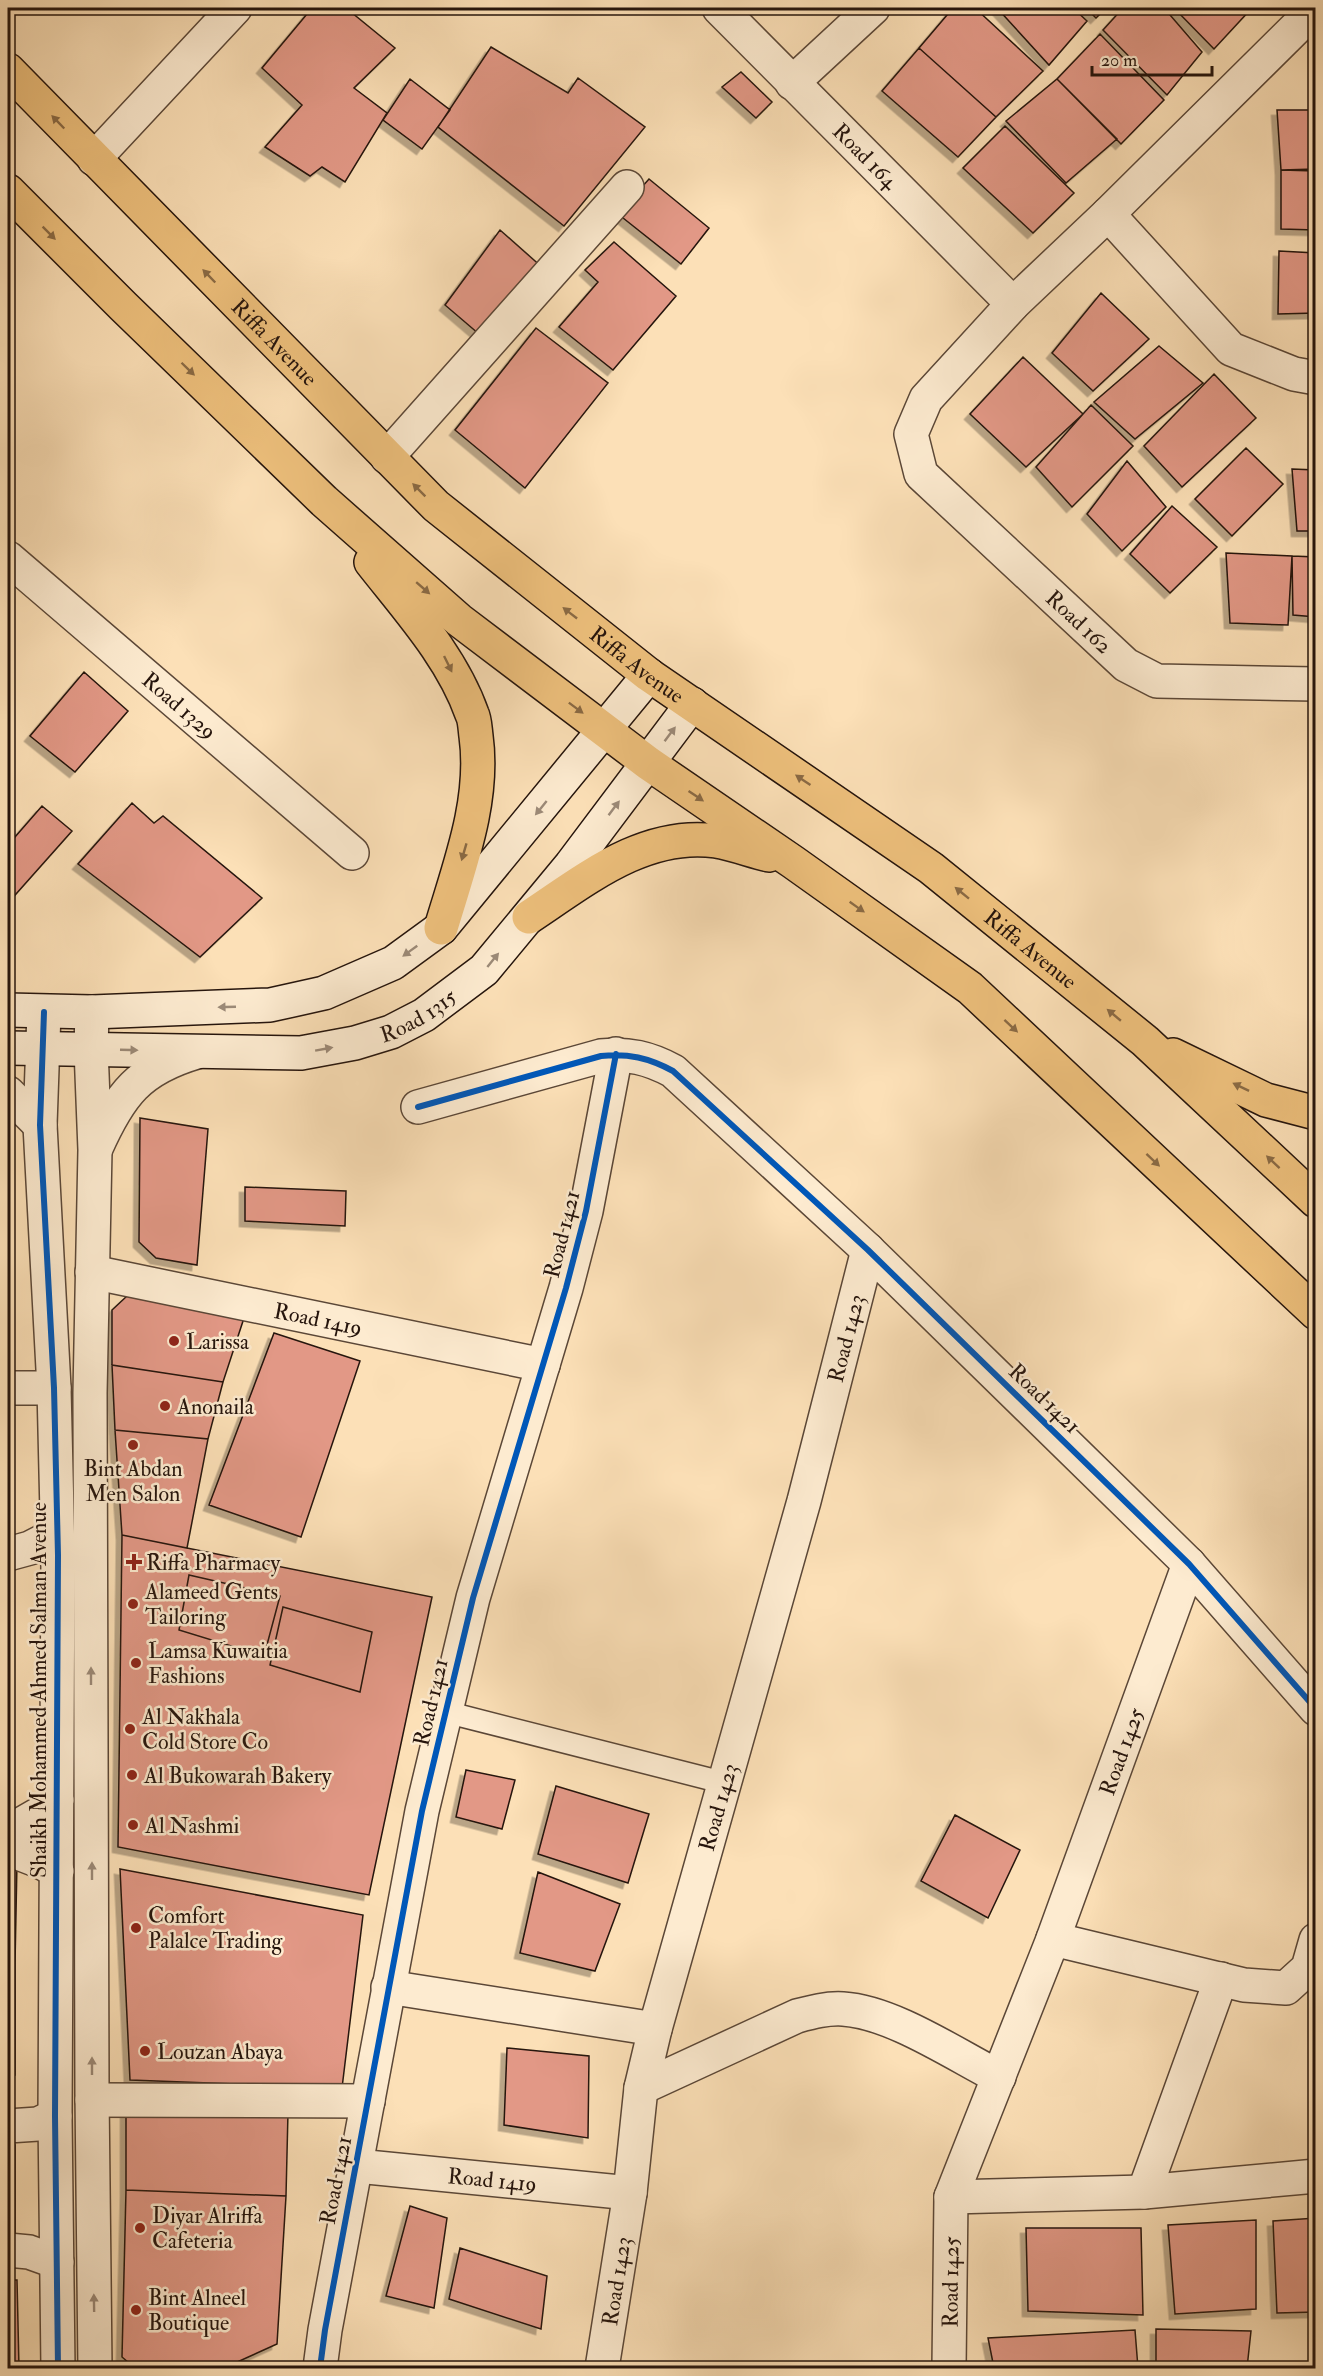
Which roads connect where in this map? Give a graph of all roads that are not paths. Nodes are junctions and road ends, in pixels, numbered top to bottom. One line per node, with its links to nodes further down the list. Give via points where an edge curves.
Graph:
1 (235, 8): 7 (street)
2 (719, 8): 6 (street, Road 164)
3 (873, 8): 6 (street)
4 (1316, 8): 10 (street)
5 (8, 70): 7 (main road, Riffa Avenue, one-way to 5)
6 (792, 83): 11 (street, Road 164)
7 (94, 159): 13 (main road, Riffa Avenue, one-way to 7)
8 (627, 187): 13 (street)
9 (8, 191): 14 (main road, one-way to 14)
10 (1108, 214): 11 (street); 12 (street, via 1232,349 1294,374)
11 (1013, 304): 17 (street, Road 162, via 926,399 911,434 921,474 1126,665 1157,681)
12 (1316, 378)
13 (387, 457): 16 (main road, Riffa Avenue, one-way to 13, via 436,506)
14 (324, 501): 19 (main road, one-way to 19, via 459,620); 24 (main road, one-way to 24, via 443,655 473,715 479,758 474,806)
15 (8, 558): 21 (street, Road 1329)
16 (649, 675): 18 (main road, Riffa Avenue); 19 (street)
17 (1316, 684)
18 (692, 704): 20 (street, Road 1315, one-way to 18); 28 (main road, Riffa Avenue, one-way to 18, via 931,868)
19 (605, 730): 20 (main road); 24 (street, one-way to 24)
20 (648, 764): 22 (main road, one-way to 22); 23 (street, Road 1315, one-way to 20)
21 (352, 853)
22 (793, 862): 23 (main road, via 715,841 669,842 626,855); 42 (main road, one-way to 42, via 970,987)
23 (529, 917): 32 (street, Road 1315, one-way to 23, via 301,1053 391,1032 424,1015 484,970)
24 (441, 928): 27 (street, one-way to 27, via 393,963 324,993 270,1005)
25 (8, 1010): 26 (street)
26 (45, 1012): 27 (street); 30 (street, Shaikh Mohammed Ahmed Salman Avenue)
27 (92, 1012): 31 (street)
28 (1145, 1041): 36 (main road, one-way to 28, via 1266,1100); 39 (main road, Riffa Avenue, one-way to 28)
29 (8, 1048): 30 (street, Road 1315)
30 (45, 1049): 31 (street, Road 1315); 37 (street, Shaikh Mohammed Ahmed Salman Avenue)
31 (91, 1049): 32 (street, Road 1315, one-way to 32); 38 (street)
32 (197, 1052): 38 (street, via 158,1067 125,1094)
33 (616, 1054): 35 (street, Road 1421); 40 (street, Road 1421, via 646,1058 673,1071); 43 (street, Road 1421, via 586,1211)
34 (8, 1093): 37 (street)
35 (418, 1107)
36 (1316, 1113)
37 (40, 1125): 45 (street, Shaikh Mohammed Ahmed Salman Avenue)
38 (95, 1150): 41 (street)
39 (1316, 1201)
40 (868, 1250): 48 (street, Road 1421); 51 (street, Road 1423, via 804,1501)
41 (92, 1272): 43 (street, Road 1419); 63 (street, one-way to 41)
42 (1316, 1313)
43 (543, 1365): 50 (street, Road 1421, via 473,1598)
44 (8, 1388): 45 (street)
45 (54, 1388): 46 (street, Shaikh Mohammed Ahmed Salman Avenue)
46 (57, 1534): 47 (street); 52 (street, Shaikh Mohammed Ahmed Salman Avenue)
47 (8, 1554)
48 (1189, 1564): 49 (street, Road 1421); 56 (street, Road 1425)
49 (1316, 1709)
50 (446, 1712): 51 (lane); 59 (street, Road 1421, via 422,1811)
51 (725, 1783): 60 (street, Road 1423)
52 (57, 1800): 53 (street); 55 (street, Shaikh Mohammed Ahmed Salman Avenue)
53 (8, 1832)
54 (8, 1849): 55 (street)
55 (57, 1871): 65 (street, Shaikh Mohammed Ahmed Salman Avenue)
56 (1053, 1939): 58 (street); 61 (street, Road 1425)
57 (1316, 1940): 58 (street, via 1308,1968 1286,1988)
58 (1221, 1979): 69 (street)
59 (388, 1987): 60 (street); 64 (street, Road 1421)
60 (655, 2029): 62 (street, Road 1423)
61 (999, 2077): 62 (street, via 885,2018 841,2009 797,2016); 71 (street, Road 1425)
62 (641, 2088): 70 (street, Road 1423)
63 (92, 2100): 64 (street); 75 (street, one-way to 63)
64 (368, 2100): 67 (street, Road 1421)
65 (55, 2116): 66 (street, via 38,2124); 73 (street, Shaikh Mohammed Ahmed Salman Avenue)
66 (8, 2126)
67 (357, 2166): 70 (street, Road 1419); 76 (street, Road 1421)
68 (1316, 2176): 69 (street)
69 (1144, 2192): 71 (street)
70 (630, 2193): 77 (street, Road 1423)
71 (951, 2197): 78 (street, Road 1425)
72 (8, 2250): 73 (street, via 29,2252)
73 (57, 2262): 74 (street, Shaikh Mohammed Ahmed Salman Avenue)
74 (58, 2368)
75 (95, 2368)
76 (321, 2368)
77 (602, 2368)
78 (949, 2368)

